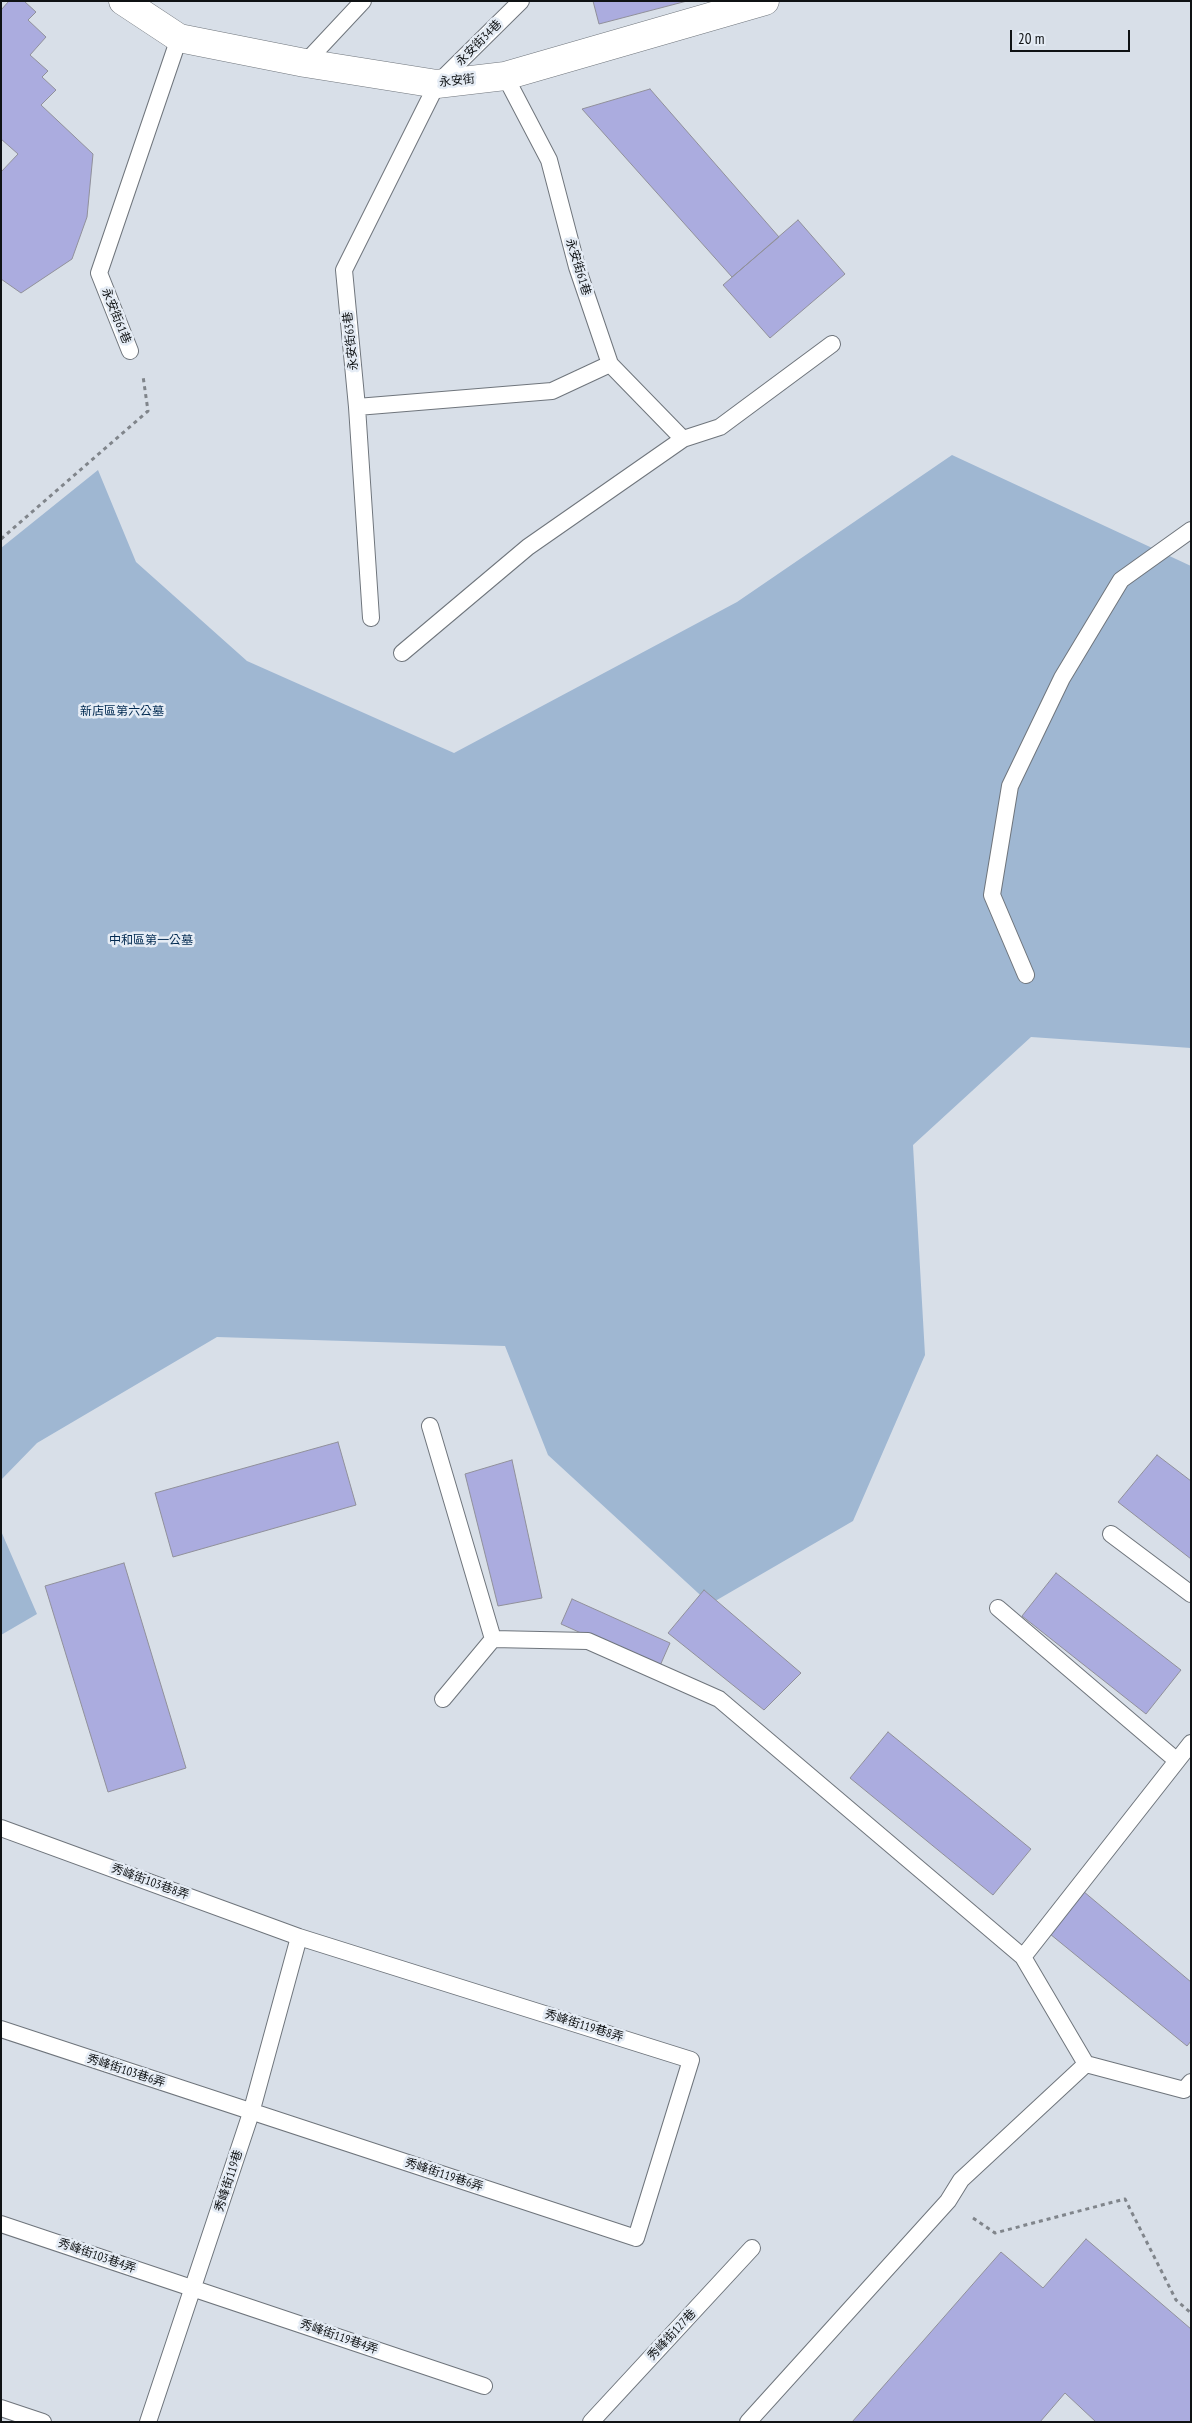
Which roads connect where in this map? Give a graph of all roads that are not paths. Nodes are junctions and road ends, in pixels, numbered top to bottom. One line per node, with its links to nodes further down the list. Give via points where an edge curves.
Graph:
1 (123, 1): 5 (street, 永安街)
2 (363, 1): 6 (lane)
3 (521, 1): 8 (lane, 永安街34巷)
4 (765, 1): 7 (street, 永安街)
5 (179, 38): 6 (street, 永安街); 10 (lane, 永安街61巷, via 99,273)
6 (305, 62): 8 (street, 永安街)
7 (505, 76): 8 (street, 永安街); 11 (lane, 永安街61巷, via 549,160 577,267)
8 (437, 84): 12 (lane, 永安街63巷, via 344,270)
9 (832, 344): 13 (lane, via 720,427)
10 (130, 351)
11 (610, 364): 12 (lane, via 552,392); 13 (lane, 永安街61巷)
12 (357, 407): 15 (lane, 永安街63巷)
13 (683, 439): 16 (lane, via 528,547)
14 (1191, 530): 17 (lane, via 1121,580 1062,678 1010,786 992,895)
15 (371, 618)
16 (402, 653)
17 (1026, 975)
18 (430, 1426): 22 (lane)
19 (1112, 1534): 20 (lane)
20 (1191, 1594)
21 (998, 1608): 25 (lane)
22 (493, 1639): 23 (lane); 28 (lane, via 588,1641 719,1699)
23 (442, 1699)
24 (1191, 1743): 25 (lane)
25 (1176, 1760): 28 (lane)
26 (1, 1828): 27 (lane, 秀峰街103巷8弄)
27 (299, 1937): 32 (lane, 秀峰街119巷); 34 (lane, 秀峰街119巷8弄, via 691,2060)
28 (1023, 1956): 30 (lane)
29 (1, 2029): 32 (lane, 秀峰街103巷6弄)
30 (1086, 2064): 31 (lane); 42 (lane, via 961,2180 948,2200)
31 (1189, 2089)
32 (252, 2113): 34 (lane, 秀峰街119巷6弄); 36 (lane, 秀峰街119巷)
33 (1, 2224): 36 (lane, 秀峰街103巷4弄)
34 (636, 2238)
35 (752, 2248): 41 (lane, 秀峰街127巷)
36 (194, 2288): 37 (lane, 秀峰街119巷4弄); 40 (lane, 秀峰街119巷)
37 (484, 2386)
38 (1, 2408): 39 (lane)
39 (43, 2422)
40 (148, 2422)
41 (592, 2422)
42 (748, 2422)

